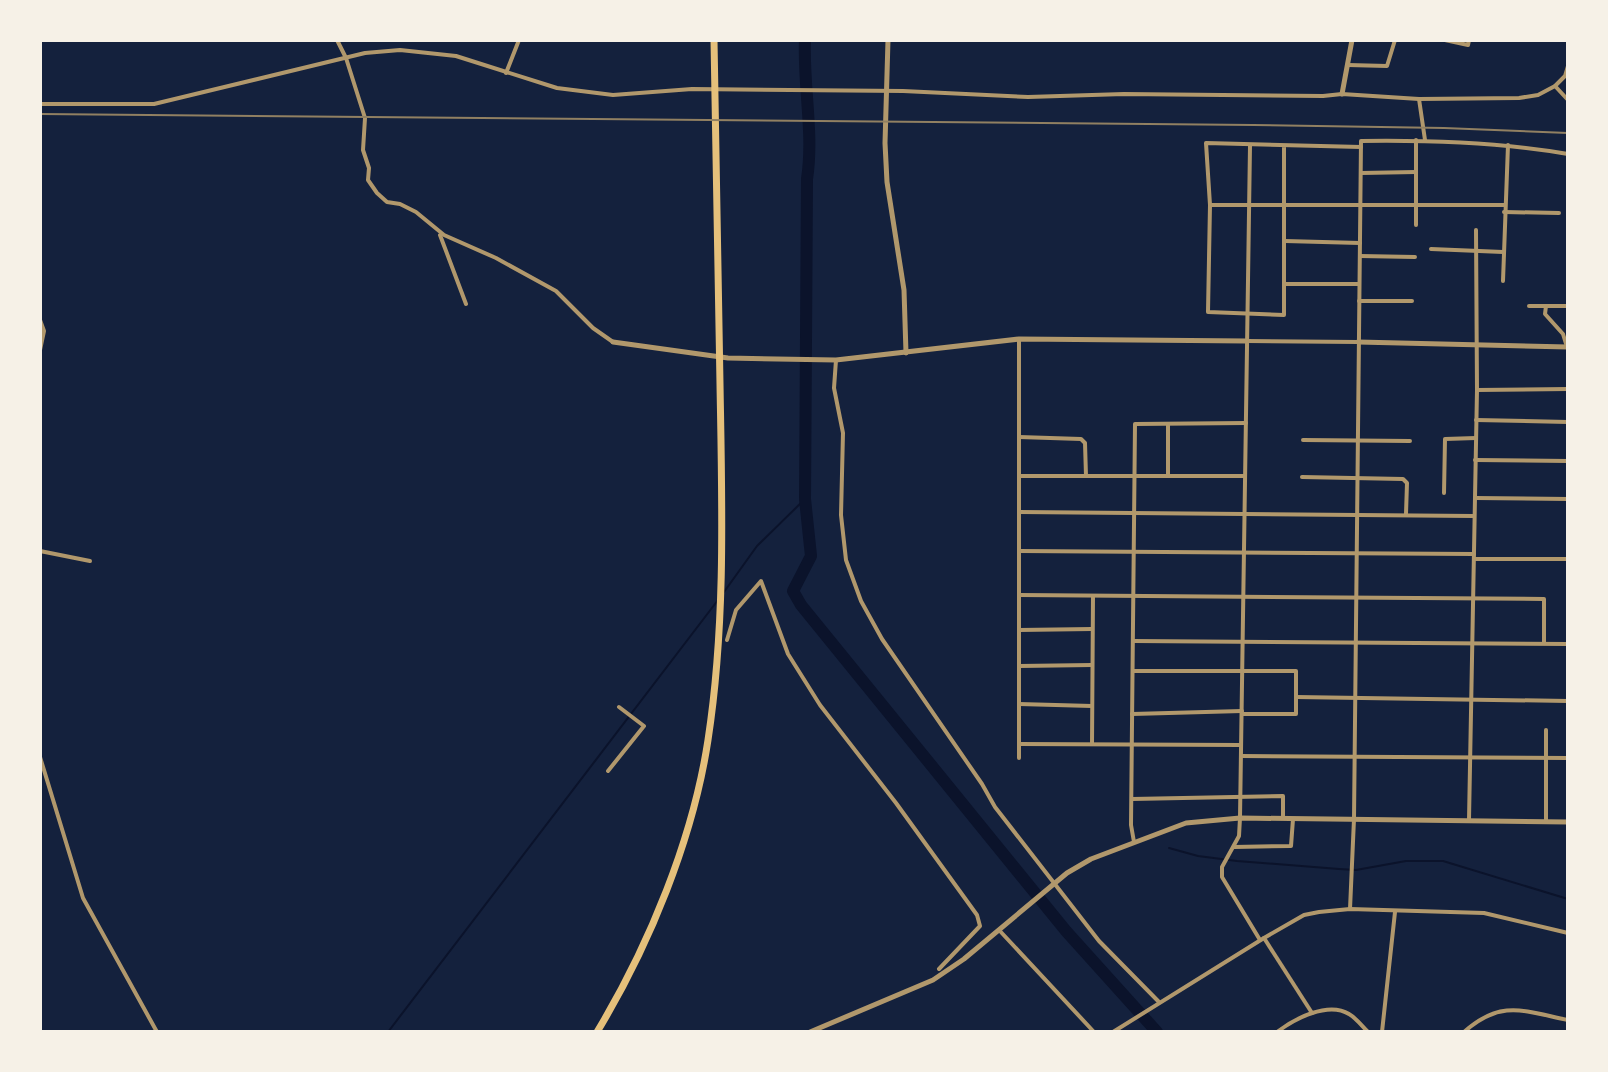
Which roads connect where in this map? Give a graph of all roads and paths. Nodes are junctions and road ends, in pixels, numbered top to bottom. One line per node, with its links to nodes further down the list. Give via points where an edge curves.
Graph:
1 (337, 40): 9 (street)
2 (519, 40): 12 (street)
3 (714, 40): 167 (highway, via 722,502 717,668 708,744 689,823 629,974)
4 (888, 40): 65 (street, via 885,156 904,290)
5 (1352, 40): 10 (street)
6 (1395, 40): 10 (street, via 1387,66)
7 (1445, 40): 8 (street, via 1468,45)
8 (1469, 40)
9 (346, 58): 12 (street, via 400,50 456,56); 17 (street, via 154,104); 37 (street, via 365,118 368,180 387,202 416,212)
10 (1347, 64): 14 (street)
11 (1568, 66): 13 (street)
12 (506, 73): 14 (street, via 604,94 692,89 1028,97)
13 (1555, 86): 15 (street, via 1519,98); 16 (street)
14 (1342, 94): 15 (street)
15 (1419, 99): 19 (street)
16 (1568, 100)
17 (40, 104)
18 (1416, 140): 19 (street); 23 (street, via 1361,141); 25 (street)
19 (1425, 140): 20 (street)
20 (1508, 145): 24 (street); 28 (street)
21 (1250, 146): 22 (street); 27 (street, via 1206,143); 29 (street)
22 (1284, 146): 23 (street); 31 (street)
23 (1361, 147): 26 (street)
24 (1568, 154)
25 (1416, 172): 26 (street); 30 (street)
26 (1361, 173): 32 (street)
27 (1210, 205): 29 (street); 56 (street, via 1208,312)
28 (1504, 205): 30 (street); 33 (street)
29 (1251, 206): 31 (street); 56 (street)
30 (1416, 206): 32 (street); 35 (street)
31 (1285, 207): 32 (street); 38 (street)
32 (1360, 207): 39 (street)
33 (1504, 212): 34 (street); 42 (street)
34 (1559, 213)
35 (1416, 225)
36 (1476, 230): 41 (street)
37 (439, 232): 50 (street); 61 (street, via 556,291)
38 (1285, 241): 39 (street); 46 (street)
39 (1360, 243): 43 (street)
40 (1431, 249): 41 (street)
41 (1475, 252): 42 (street); 62 (street)
42 (1503, 252): 45 (street)
43 (1360, 256): 44 (street); 47 (street)
44 (1415, 257)
45 (1503, 281)
46 (1285, 284): 47 (street); 56 (street, via 1284,315)
47 (1359, 284): 48 (street)
48 (1359, 301): 49 (street); 60 (street)
49 (1412, 301)
50 (466, 304)
51 (1529, 306): 52 (street)
52 (1546, 306): 53 (street); 63 (street, via 1545,314)
53 (1561, 306): 54 (street); 55 (street)
54 (1568, 306)
55 (1568, 313)
56 (1248, 314): 59 (street)
57 (40, 320): 64 (street)
58 (1019, 339): 59 (street); 65 (street); 73 (street)
59 (1247, 341): 60 (street); 71 (street)
60 (1358, 342): 62 (street); 76 (street)
61 (616, 343): 66 (street, via 687,354)
62 (1475, 347): 63 (street); 68 (street)
63 (1568, 347)
64 (40, 350)
65 (906, 353): 66 (street)
66 (836, 360): 156 (street, via 834,388 843,433 842,538 861,601 995,807)
67 (1568, 389): 68 (street)
68 (1477, 390): 69 (street)
69 (1476, 420): 70 (street); 74 (street)
70 (1568, 422)
71 (1246, 423): 72 (street); 84 (street)
72 (1168, 424): 82 (street, via 1135,424); 83 (street)
73 (1019, 437): 80 (street); 81 (street, via 1081,439)
74 (1476, 438): 78 (street); 87 (street, via 1445,439)
75 (1303, 440): 76 (street)
76 (1357, 440): 77 (street); 86 (street)
77 (1410, 441)
78 (1475, 460): 79 (street); 88 (street)
79 (1568, 461)
80 (1019, 476): 81 (street); 90 (street)
81 (1086, 476): 82 (street)
82 (1135, 476): 83 (street); 91 (street)
83 (1168, 476): 84 (street)
84 (1245, 476): 92 (street)
85 (1302, 477): 86 (street)
86 (1357, 478): 93 (street); 94 (street, via 1403,479)
87 (1444, 493)
88 (1475, 498): 89 (street); 95 (street)
89 (1568, 499)
90 (1019, 512): 91 (street); 97 (street)
91 (1135, 513): 92 (street); 98 (street)
92 (1245, 514): 93 (street); 99 (street)
93 (1357, 515): 94 (street); 100 (street)
94 (1406, 515): 95 (street)
95 (1474, 516): 101 (street)
96 (40, 551): 103 (street)
97 (1019, 551): 98 (street); 104 (street)
98 (1134, 552): 99 (street); 106 (street)
99 (1244, 552): 100 (street); 107 (street)
100 (1356, 553): 101 (street); 108 (street)
101 (1474, 557): 102 (street); 109 (street)
102 (1568, 559)
103 (90, 561)
104 (1019, 595): 105 (street); 111 (street)
105 (1093, 596): 106 (street); 110 (street)
106 (1134, 596): 107 (street); 113 (street)
107 (1243, 597): 108 (street); 114 (street)
108 (1356, 598): 109 (street); 115 (street)
109 (1473, 598): 116 (street); 117 (street, via 1544,599)
110 (1092, 629): 111 (street); 119 (street)
111 (1019, 630): 120 (street)
112 (727, 640): 162 (street, via 736,610 761,581 788,654 820,705 977,915 980,926)
113 (1133, 641): 114 (street); 121 (street)
114 (1243, 641): 115 (street); 122 (street)
115 (1355, 642): 116 (street); 124 (street)
116 (1472, 643): 117 (street); 125 (street)
117 (1544, 643): 118 (street)
118 (1568, 644)
119 (1092, 665): 120 (street); 128 (street)
120 (1019, 666): 127 (street)
121 (1133, 671): 122 (street); 131 (street)
122 (1242, 671): 123 (street, via 1296,671); 130 (street)
123 (1296, 697): 124 (street); 130 (street, via 1296,714)
124 (1355, 698): 125 (street); 139 (street)
125 (1471, 699): 126 (street); 141 (street)
126 (1568, 701)
127 (1019, 704): 128 (street); 133 (street)
128 (1092, 706): 134 (street)
129 (619, 707): 144 (street, via 644,726)
130 (1242, 713): 131 (street); 136 (street)
131 (1132, 714): 135 (street)
132 (1546, 730): 142 (street)
133 (1019, 744): 134 (street); 140 (street)
134 (1092, 744): 135 (street)
135 (1132, 744): 136 (street); 146 (street)
136 (1241, 745): 137 (street)
137 (1241, 756): 139 (street); 145 (street)
138 (40, 757): 166 (street, via 83,898)
139 (1354, 757): 141 (street); 150 (street)
140 (1019, 758)
141 (1470, 758): 142 (street); 151 (street)
142 (1546, 758): 143 (street); 152 (street)
143 (1568, 758)
144 (608, 771)
145 (1240, 797): 146 (street); 147 (street); 148 (street, via 1283,796)
146 (1132, 799): 154 (street)
147 (1240, 818): 148 (street); 154 (street, via 1186,823); 155 (street)
148 (1283, 818): 149 (street)
149 (1293, 819): 150 (street); 155 (street, via 1291,846)
150 (1354, 819): 151 (street); 157 (street)
151 (1469, 820): 152 (street)
152 (1546, 822): 153 (street)
153 (1568, 822)
154 (1134, 842): 156 (street, via 1079,865)
155 (1234, 847): 161 (street, via 1222,877)
156 (1054, 885): 159 (street); 163 (street)
157 (1350, 909): 158 (street); 161 (street, via 1304,915)
158 (1395, 912): 160 (street, via 1484,913); 173 (street)
159 (999, 930): 168 (street, via 933,980); 169 (street)
160 (1568, 933)
161 (1262, 939): 163 (street); 164 (street)
162 (939, 969)
163 (1157, 1004): 170 (street)
164 (1313, 1014): 171 (street); 172 (street, via 1338,1009)
165 (1568, 1020): 174 (street, via 1498,1010)
166 (157, 1032)
167 (597, 1032)
168 (810, 1032)
169 (1094, 1032)
170 (1113, 1032)
171 (1278, 1032)
172 (1368, 1032)
173 (1382, 1032)
174 (1464, 1032)

